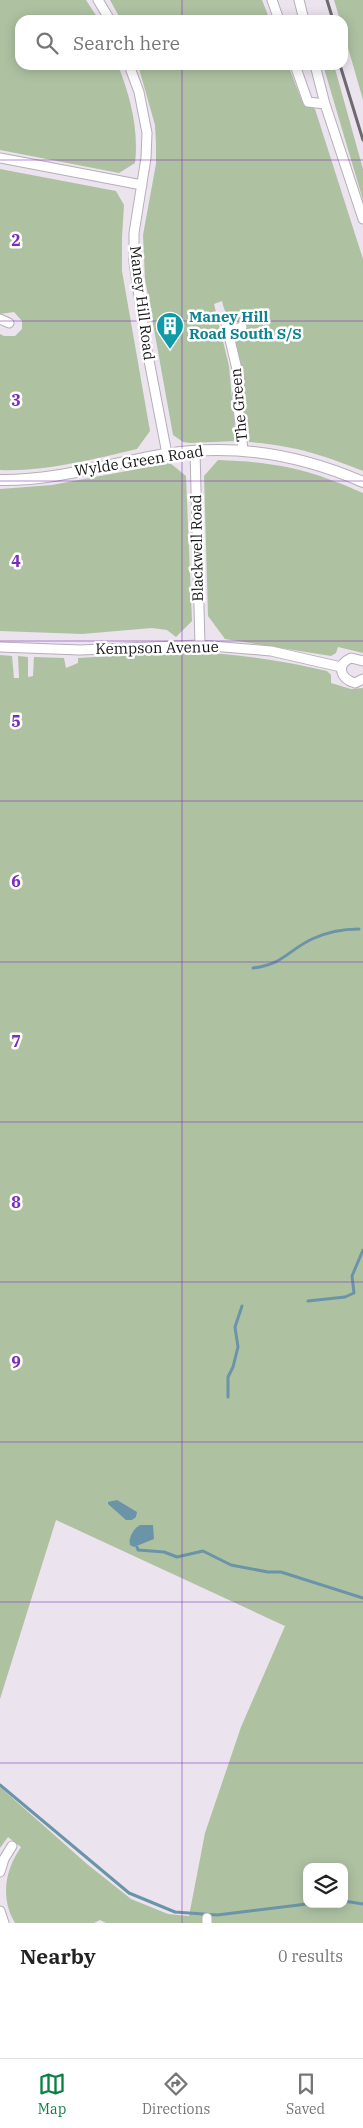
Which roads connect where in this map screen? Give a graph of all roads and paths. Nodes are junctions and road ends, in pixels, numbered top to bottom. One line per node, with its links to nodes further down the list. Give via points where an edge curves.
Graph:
1 (98, 0): 4 (street)
2 (272, 0): 5 (street)
3 (299, 0): 6 (street)
4 (107, 15)
5 (277, 15)
6 (303, 15)
7 (131, 70): 12 (street, Maney Hill Road, via 139,92 146,133)
8 (297, 70): 10 (street, via 308,102)
9 (316, 70): 10 (street)
10 (325, 104): 13 (street)
11 (0, 158): 12 (street)
12 (142, 185): 19 (street, Maney Hill Road, via 134,233 134,262)
13 (363, 219)
14 (0, 319): 15 (street)
15 (9, 323)
16 (242, 327): 17 (street, The Green, via 227,327 240,382 238,398)
17 (243, 450): 18 (street, Wylde Green Road); 21 (street, Wylde Green Road, via 291,456)
18 (195, 451): 19 (street, Wylde Green Road); 22 (street, Blackwell Road)
19 (167, 454): 20 (street, Wylde Green Road, via 54,475)
20 (0, 480)
21 (363, 482)
22 (200, 645): 23 (street, Kempson Avenue, via 80,650); 25 (street, Kempson Avenue, via 271,651)
23 (0, 647)
24 (363, 661): 25 (street, Kempson Avenue, via 351,658)
25 (341, 667): 26 (street, via 347,681 355,683)
26 (363, 679)
27 (12, 1846): 28 (street)
28 (2, 1858): 29 (street)
29 (0, 1872)
30 (0, 1911): 31 (street)
31 (4, 1923)

